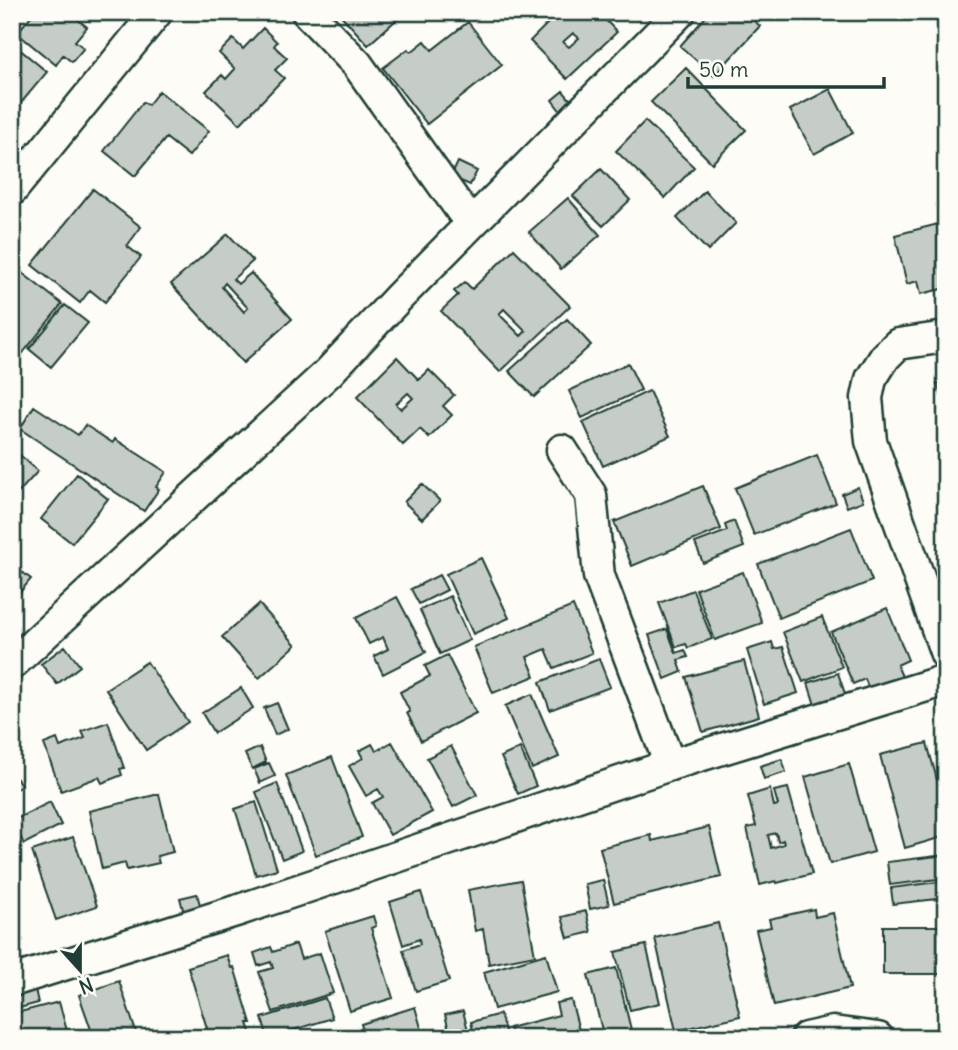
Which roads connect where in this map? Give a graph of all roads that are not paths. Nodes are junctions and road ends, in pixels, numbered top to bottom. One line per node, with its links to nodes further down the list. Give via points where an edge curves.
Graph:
1 (157, 12): 4 (street)
2 (307, 12): 5 (street, via 358,64)
3 (676, 14): 5 (street)
4 (15, 182)
5 (471, 223): 9 (street, via 329,372)
6 (946, 337): 8 (street, via 898,344 871,379 867,398 871,441)
7 (562, 450): 11 (street, via 591,495 599,576)
8 (945, 649)
9 (12, 664)
10 (946, 680): 11 (street)
11 (670, 765): 12 (street)
12 (12, 981)
13 (807, 1038): 14 (street, via 834,1032)
14 (878, 1038)

